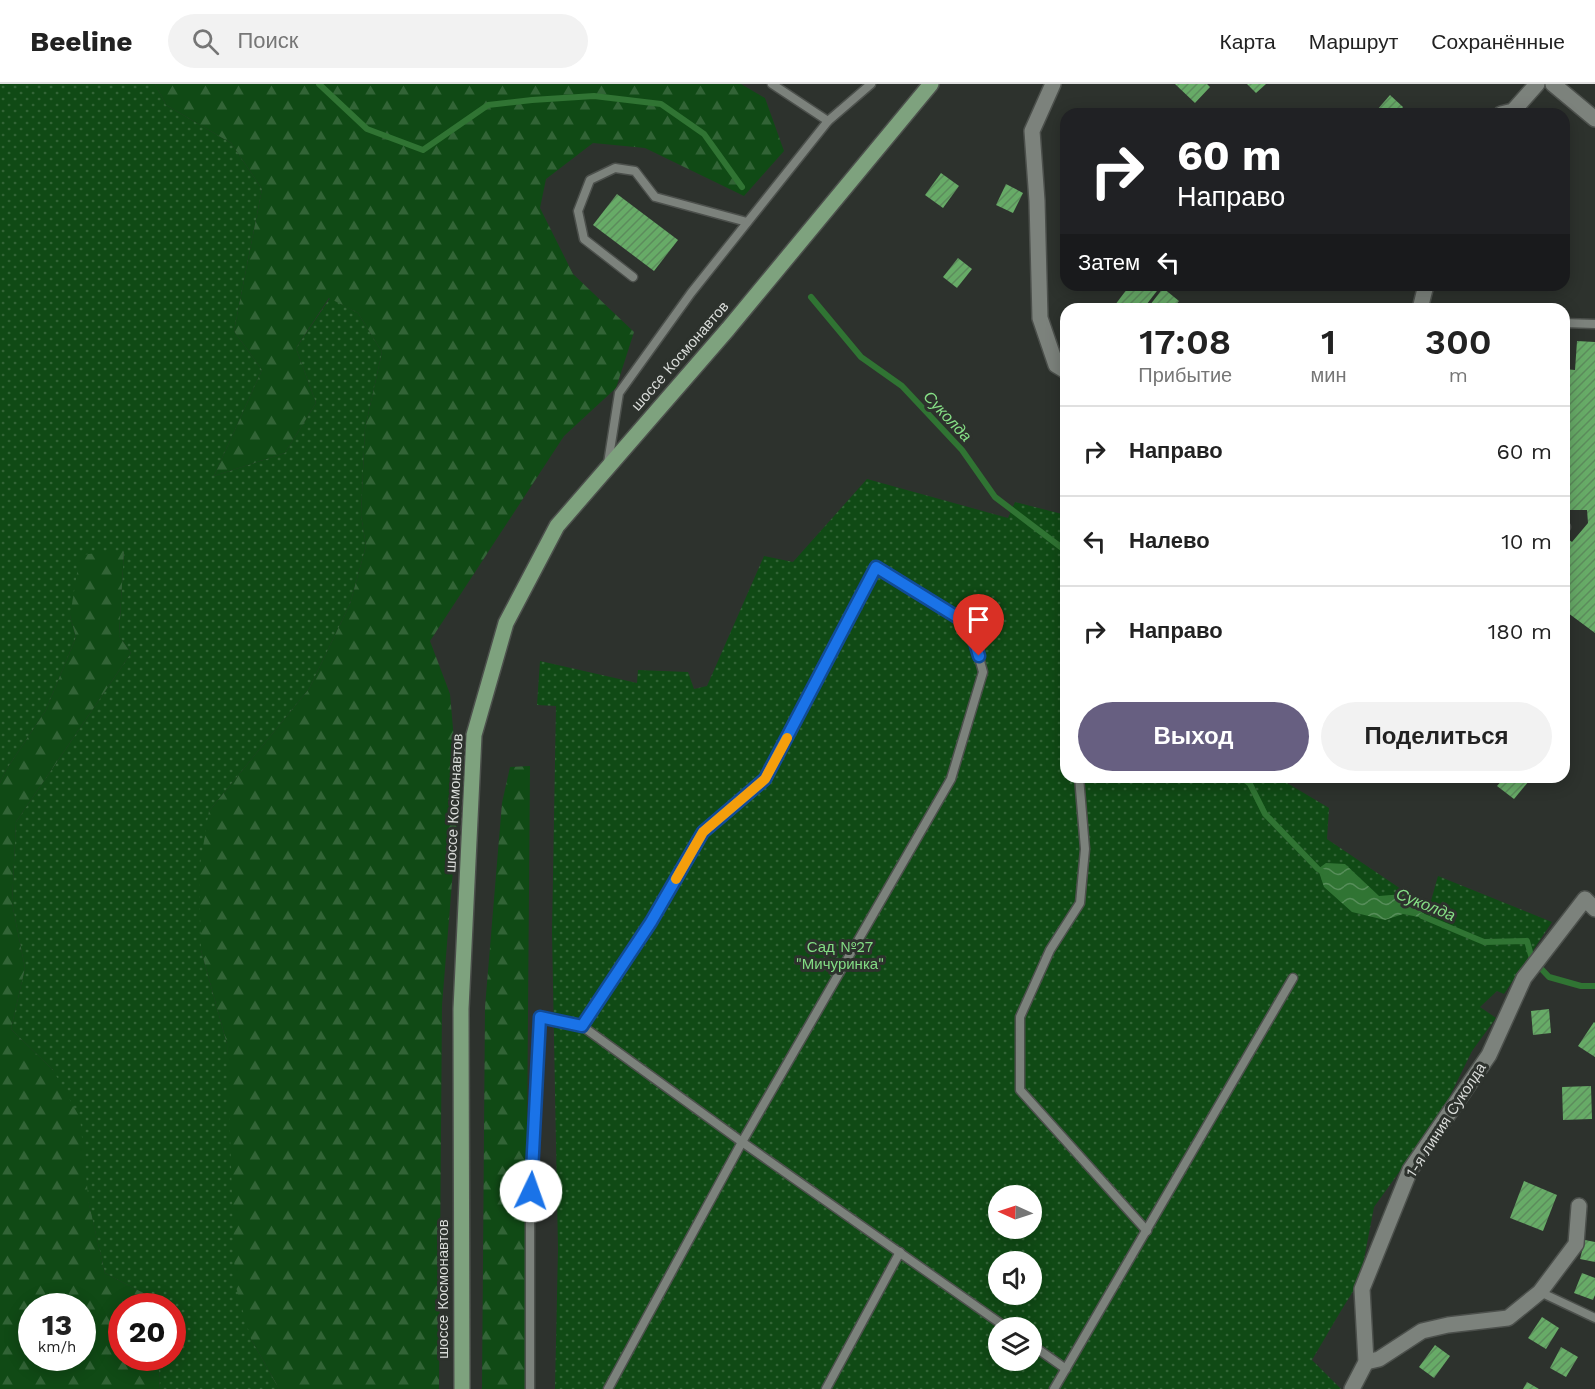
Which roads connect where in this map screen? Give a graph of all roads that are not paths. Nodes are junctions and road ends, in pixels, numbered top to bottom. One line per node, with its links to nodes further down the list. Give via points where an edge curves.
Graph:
1 (772, 84): 9 (lane)
2 (871, 84): 9 (lane)
3 (931, 84): 15 (main road, шоссе Космонавтов)
4 (1053, 84): 14 (street, via 1032,131 1040,318)
5 (1537, 84): 7 (street)
6 (1553, 84): 8 (street)
7 (1516, 108)
8 (1595, 119)
9 (828, 122): 10 (lane)
10 (747, 222): 11 (lane, via 655,197 635,171 615,168 590,180 578,211 584,238); 15 (lane, via 619,393)
11 (633, 277)
12 (1570, 323): 13 (lane)
13 (1595, 324)
14 (1060, 367)
15 (608, 467): 30 (main road, шоссе Космонавтов, via 557,526 506,622 474,735 461,1009)
16 (1079, 783): 22 (lane, via 1085,849 1080,903 1050,950 1020,1017 1020,1090)
17 (1590, 904): 28 (street, 1-я линия Суколда, via 1524,978 1489,1055 1410,1170 1362,1289)
18 (1293, 978): 22 (lane)
19 (582, 1026): 20 (lane); 20 (lane, via 651,922 703,832 765,779 876,567 970,625 984,672 951,779); 31 (lane, via 540,1017 530,1213)
20 (742, 1142): 23 (lane); 32 (lane)
21 (1579, 1206): 24 (street, via 1576,1244)
22 (1147, 1231): 29 (lane)
23 (900, 1252): 25 (lane); 33 (lane)
24 (1540, 1292): 26 (lane); 28 (street, via 1508,1317 1422,1331 1379,1359)
25 (992, 1317)
26 (1595, 1318)
27 (1042, 1352): 29 (lane)
28 (1366, 1362): 35 (street)
29 (1066, 1369): 34 (lane)
30 (462, 1389)
31 (530, 1389)
32 (608, 1389)
33 (826, 1389)
34 (1054, 1389)
35 (1352, 1389)

